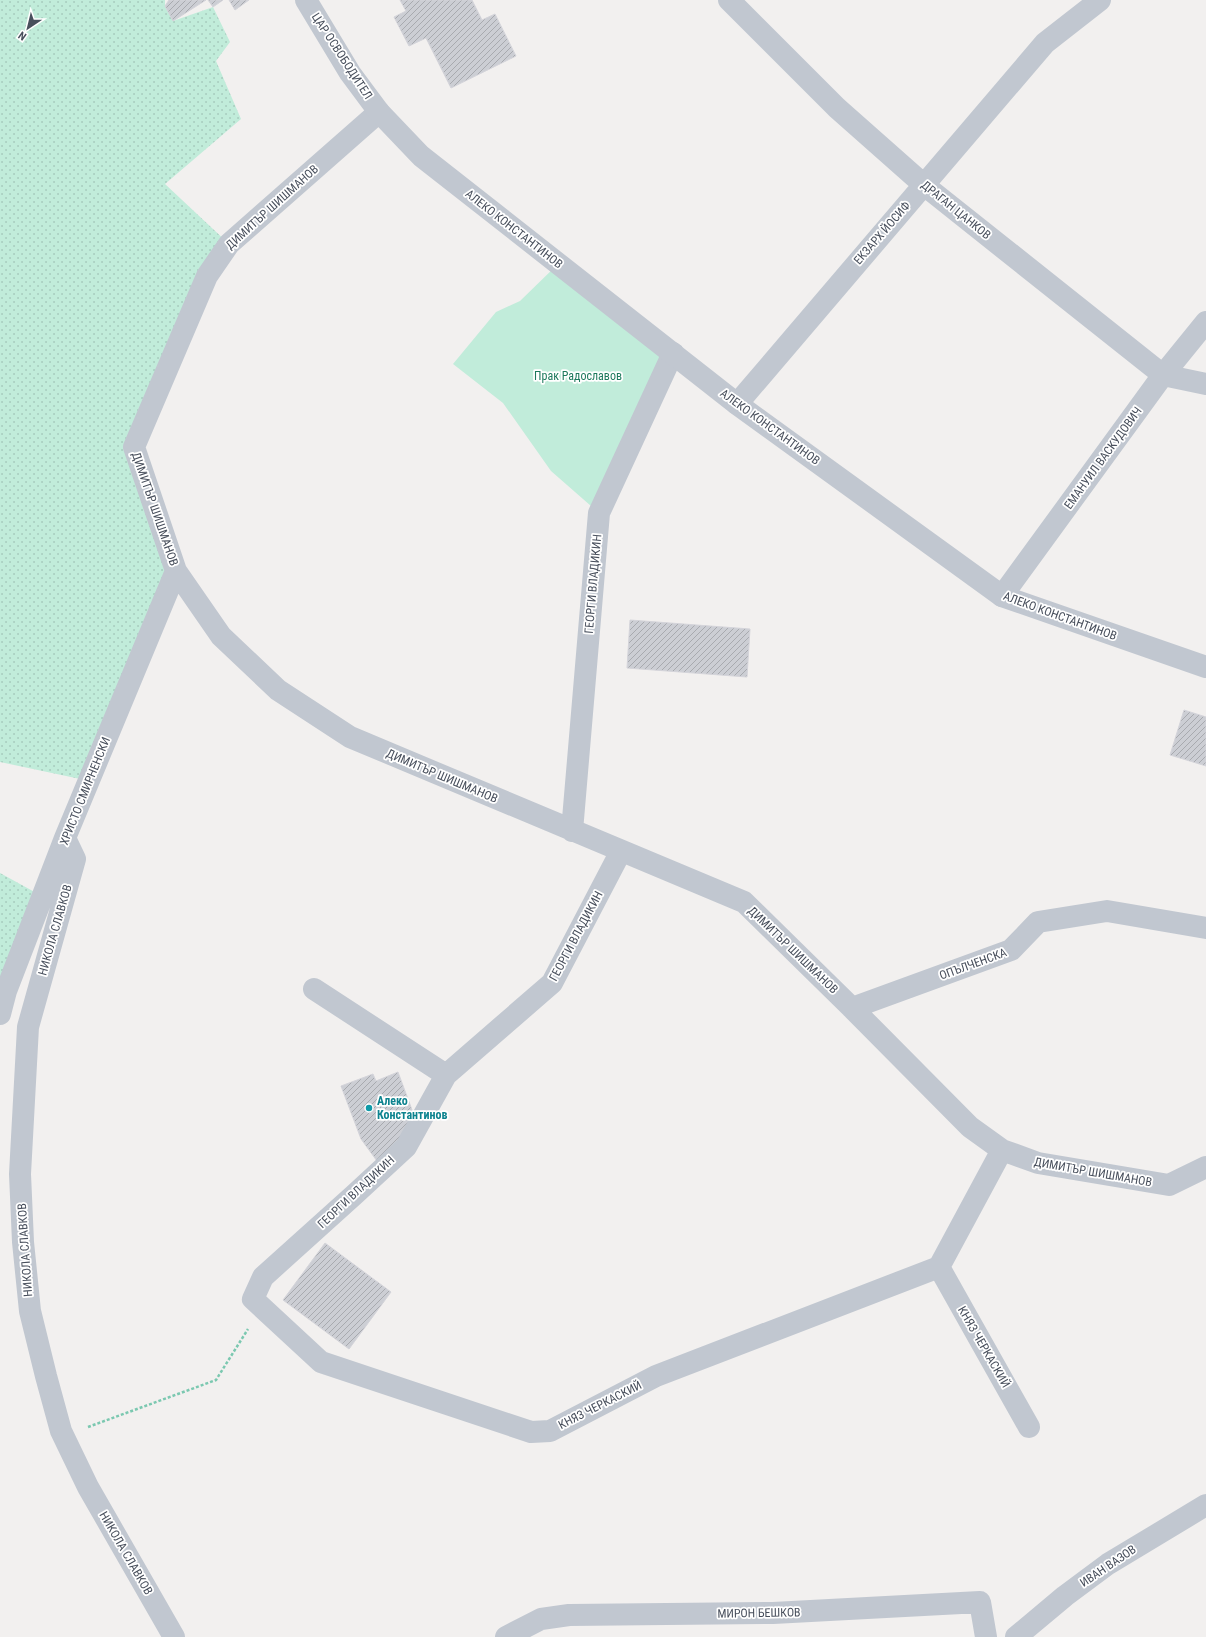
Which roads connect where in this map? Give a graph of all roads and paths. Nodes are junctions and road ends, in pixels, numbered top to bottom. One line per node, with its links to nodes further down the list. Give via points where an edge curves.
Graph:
1 (306, 0): 4 (street, ЦАР ОСВОБОДИТЕЛ, via 350,73)
2 (729, 0): 5 (street, ДРАГАН ЦАНКОВ, via 837,108)
3 (1100, 0): 5 (street, ЕКЗАРХ ЙОСИФ, via 1045,43)
4 (379, 112): 7 (street, АЛЕКО КОНСТАНТИНОВ, via 421,156); 11 (street, ДИМИТЪР ШИШМАНОВ, via 229,244 207,276 134,447)
5 (924, 185): 8 (street, ДРАГАН ЦАНКОВ); 10 (street, ЕКЗАРХ ЙОСИФ)
6 (1206, 322): 8 (street, ЕМАНУИЛ ВАСКУДОВИЧ)
7 (672, 353): 10 (street, АЛЕКО КОНСТАНТИНОВ); 14 (street, ГЕОРГИ ВЛАДИКИН, via 599,513)
8 (1163, 375): 9 (street, ДРАГАН ЦАНКОВ); 12 (street, ЕМАНУИЛ ВАСКУДОВИЧ)
9 (1206, 384)
10 (736, 404): 12 (street, АЛЕКО КОНСТАНТИНОВ)
11 (176, 571): 14 (street, ДИМИТЪР ШИШМАНОВ, via 221,636 278,690 350,737); 15 (street, ХРИСТО СМИРНЕНСКИ)
12 (1002, 596): 13 (street, АЛЕКО КОНСТАНТИНОВ)
13 (1206, 667)
14 (572, 830): 16 (street, ДИМИТЪР ШИШМАНОВ)
15 (66, 838): 20 (street, ХРИСТО СМИРНЕНСКИ, via 6,991); 27 (street, НИКОЛА СЛАВКОВ, via 75,859 28,1027 20,1174 30,1311)
16 (621, 851): 19 (street, ДИМИТЪР ШИШМАНОВ, via 744,902); 21 (street, ГЕОРГИ ВЛАДИКИН, via 552,983)
17 (1206, 928): 19 (street, ОПЪЛЧЕНСКА, via 1107,911 1038,922 1011,950)
18 (314, 989): 21 (street)
19 (852, 1008): 22 (street, ДИМИТЪР ШИШМАНОВ, via 970,1127)
20 (0, 1014)
21 (446, 1075): 25 (street, ГЕОРГИ ВЛАДИКИН, via 406,1146 263,1277)
22 (1002, 1150): 23 (street, ДИМИТЪР ШИШМАНОВ, via 1038,1163 1169,1185); 24 (street)
23 (1206, 1167)
24 (939, 1267): 25 (street, КНЯЗ ЧЕРКАСКИЙ, via 656,1376 550,1431 531,1432 321,1362); 26 (street, КНЯЗ ЧЕРКАСКИЙ)
25 (257, 1302): 27 (path, via 216,1380)
26 (1029, 1427)
27 (63, 1436): 29 (street, НИКОЛА СЛАВКОВ, via 88,1487)
28 (1206, 1505): 32 (street, ИВАН ВАЗОВ, via 1108,1564)
29 (174, 1637)
30 (506, 1637): 31 (street, МИРОН БЕШКОВ, via 541,1619 569,1615 773,1613 980,1602)
31 (986, 1637)
32 (1016, 1637)

